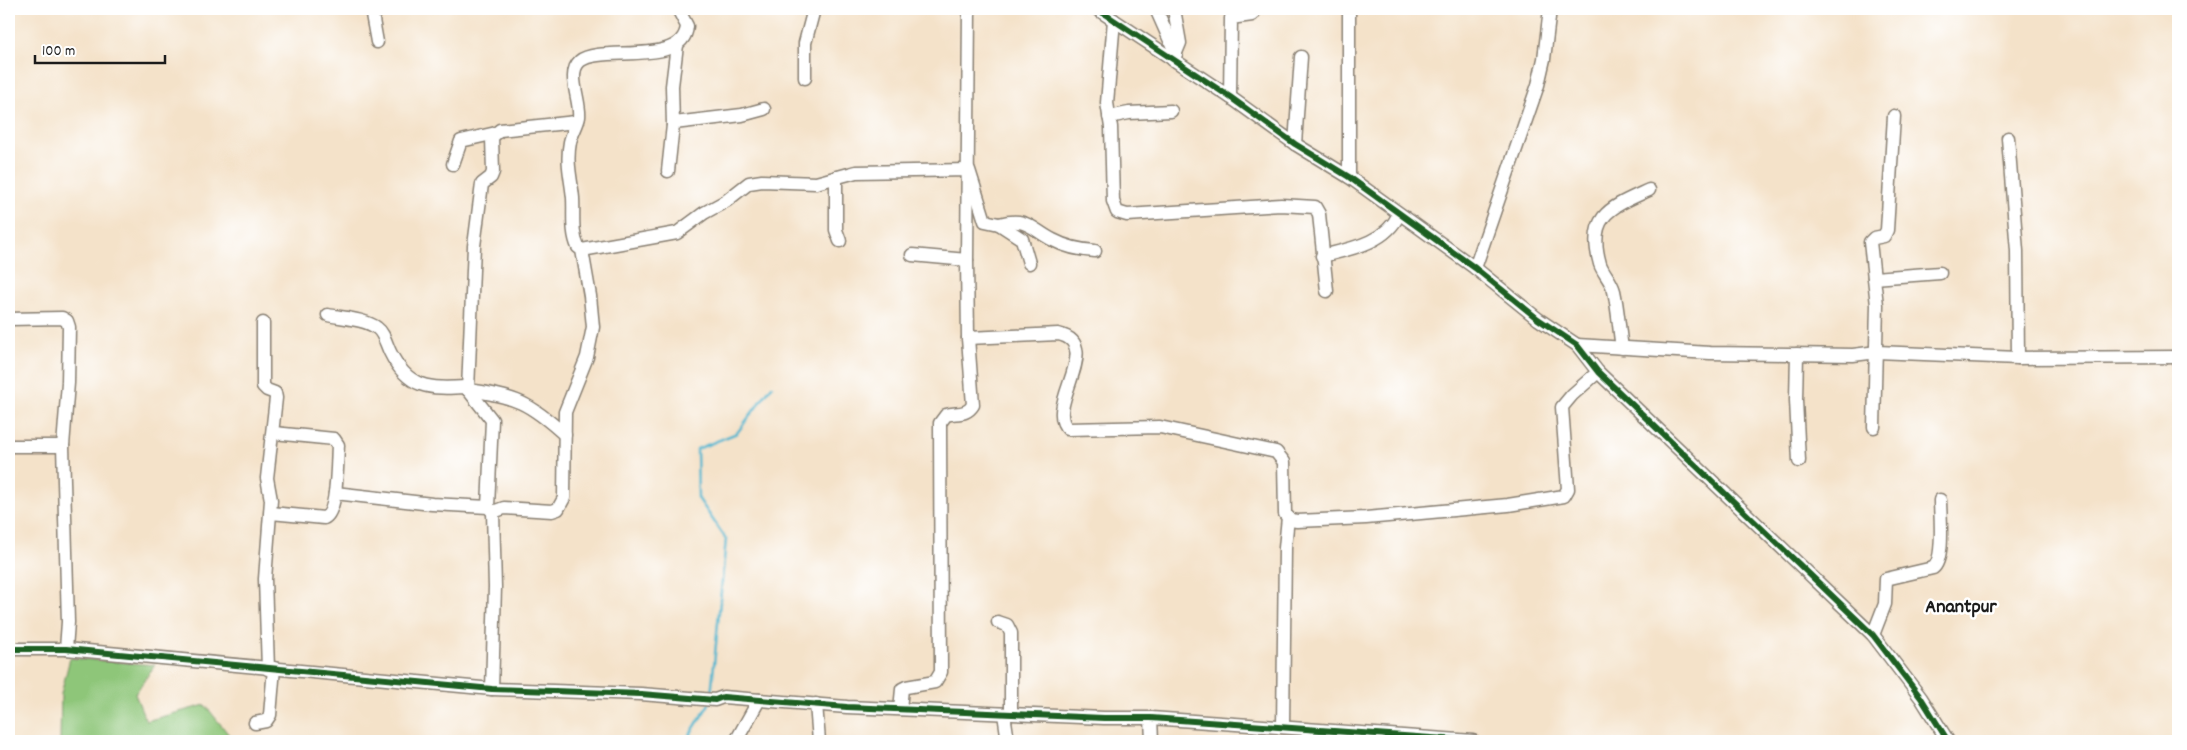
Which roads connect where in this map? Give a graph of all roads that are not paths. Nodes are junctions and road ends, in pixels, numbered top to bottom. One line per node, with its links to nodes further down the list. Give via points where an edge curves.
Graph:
1 (371, 9): 12 (street)
2 (814, 9): 16 (street, via 805,43)
3 (969, 9): 28 (street)
4 (1097, 9): 11 (street)
5 (1156, 9): 14 (street)
6 (1174, 9): 14 (street, via 1180,43)
7 (1256, 9): 17 (street, via 1252,15 1232,18)
8 (1349, 9): 31 (street)
9 (1550, 9): 42 (street, via 1538,85)
10 (681, 10): 13 (street, via 687,31)
11 (1110, 15): 14 (street); 21 (street)
12 (377, 42)
13 (677, 45): 22 (street, via 580,61 574,78 579,102); 23 (street, via 672,86)
14 (1175, 57): 17 (street)
15 (1301, 57): 26 (street)
16 (805, 78)
17 (1230, 97): 26 (street)
18 (764, 109): 23 (street)
19 (1171, 111): 21 (street)
20 (1894, 116): 44 (street, via 1887,230 1884,236 1870,242)
21 (1109, 117): 39 (street, via 1113,201 1117,212 1127,215 1281,205 1315,207 1319,214)
22 (576, 122): 24 (street); 36 (street, via 570,142 568,172 576,242)
23 (673, 125): 29 (street)
24 (496, 133): 27 (street, via 461,141); 57 (street, via 491,141 493,175 482,184 476,228)
25 (2008, 138): 54 (street, via 2017,251)
26 (1295, 144): 31 (street)
27 (453, 164)
28 (969, 170): 30 (street, via 856,172); 34 (street, via 985,221); 40 (street)
29 (668, 171)
30 (836, 177): 35 (street, via 836,230); 36 (street, via 816,183 749,183 677,233)
31 (1349, 177): 33 (street)
32 (1650, 190): 51 (street, via 1610,209 1596,230 1600,266 1614,292)
33 (1399, 214): 39 (street, via 1388,230 1370,242); 42 (street)
34 (999, 224): 37 (street, via 1027,223 1061,244); 41 (street, via 1022,239)
35 (840, 240)
36 (582, 250): 60 (street, via 592,327 587,357 567,403)
37 (1095, 251)
38 (912, 255): 40 (street)
39 (1322, 256): 45 (street)
40 (968, 260): 49 (street)
41 (1030, 263)
42 (1475, 268): 50 (street, via 1538,319)
43 (1940, 273): 44 (street)
44 (1874, 278): 52 (street)
45 (1327, 291)
46 (328, 315): 57 (street, via 377,328 396,364 411,381 438,388)
47 (9, 319): 62 (street, via 62,318 68,324 69,365)
48 (263, 323): 59 (street, via 264,386 276,395)
49 (968, 338): 68 (street, via 1058,334 1072,340 1076,360 1060,413 1068,430 1160,427 1276,452 1284,462); 77 (street, via 973,405 963,413 946,415 940,423 942,672 934,682 902,689)
50 (1577, 345): 51 (street); 56 (street)
51 (1622, 348): 53 (street)
52 (1877, 352): 53 (street); 54 (street); 58 (street)
53 (1797, 354): 63 (street)
54 (2018, 358): 55 (street)
55 (2178, 358)
56 (1598, 372): 68 (street, via 1572,394 1562,408 1568,489 1564,496 1508,506 1366,518 1298,521); 70 (street)
57 (467, 388): 60 (street, via 520,400); 66 (street, via 492,420)
58 (1874, 427)
59 (274, 433): 64 (street, via 336,440); 67 (street, via 267,478)
60 (565, 435): 66 (street, via 564,498 558,509)
61 (9, 446): 62 (street)
62 (63, 446): 72 (street)
63 (1799, 460)
64 (334, 493): 66 (street); 67 (street, via 330,514 324,518)
65 (1940, 500): 70 (street, via 1938,564 1933,568 1886,578 1885,604)
66 (491, 510): 74 (street, via 495,615)
67 (271, 513): 73 (street, via 265,579)
68 (1288, 517): 81 (street)
69 (998, 622): 78 (street, via 1007,626 1011,634)
70 (1873, 635): 87 (street, via 1921,698)
71 (9, 649): 72 (street)
72 (66, 649): 73 (street)
73 (271, 668): 74 (street); 80 (street, via 270,715 266,721)
74 (492, 689): 75 (street)
75 (759, 700): 76 (street); 82 (street)
76 (816, 704): 77 (street); 83 (street)
77 (900, 709): 78 (street)
78 (1007, 714): 79 (street); 84 (street)
79 (1152, 718): 81 (street); 85 (street)
80 (255, 723)
81 (1283, 727): 86 (street)
82 (736, 741)
83 (819, 741)
84 (1008, 741)
85 (1152, 741)
86 (1473, 741)
87 (1948, 741)

